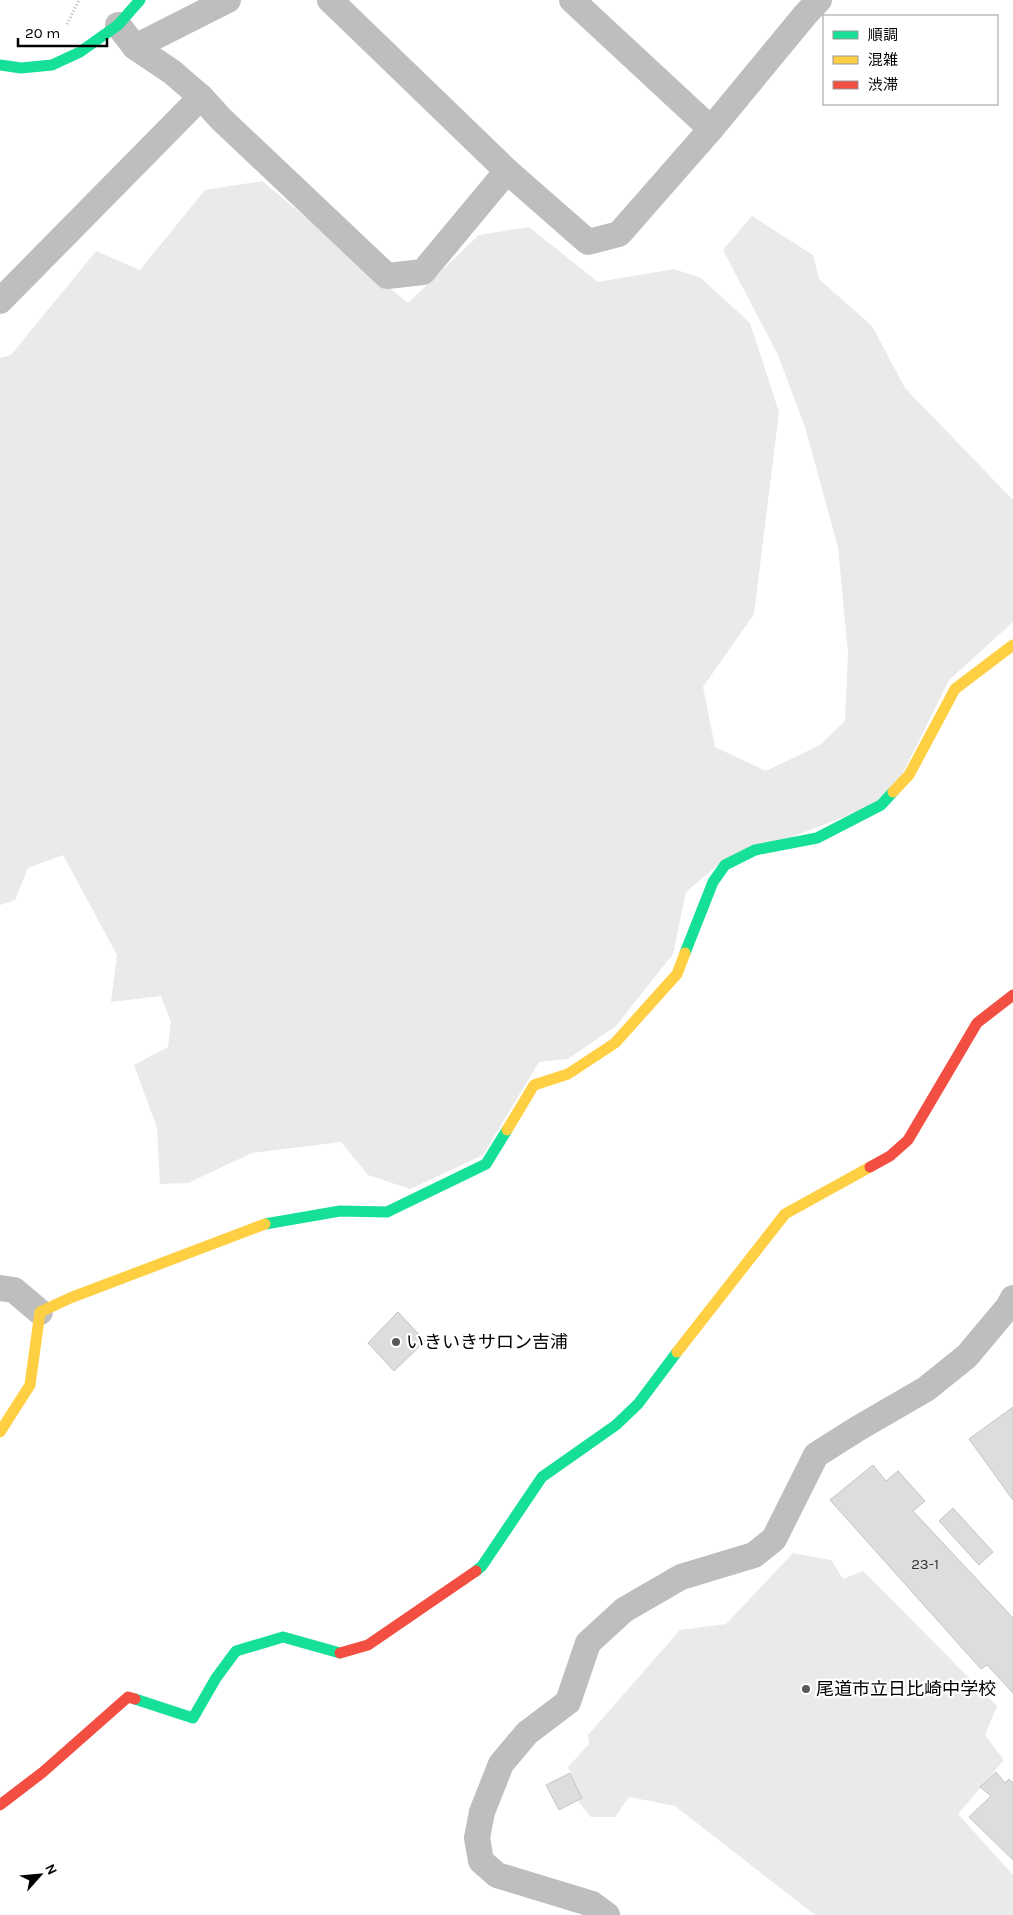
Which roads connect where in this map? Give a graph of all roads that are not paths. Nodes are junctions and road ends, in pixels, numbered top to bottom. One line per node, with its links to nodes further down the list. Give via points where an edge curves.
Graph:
1 (140, 0): 6 (street)
2 (228, 0): 7 (street)
3 (330, 0): 11 (street)
4 (572, 0): 10 (street)
5 (804, 5): 10 (street)
6 (118, 25): 7 (street); 8 (street, via 80,52 52,66 20,68)
7 (135, 47): 9 (street)
8 (0, 65)
9 (201, 97): 11 (street, via 387,276 423,272); 12 (street)
10 (711, 129): 11 (street, via 619,234 588,242)
11 (507, 171)
12 (0, 301)
13 (1013, 645): 17 (street, via 955,689 909,775 881,805 817,838 755,850 725,865 713,882 677,974 615,1043 568,1074 534,1085 486,1164 387,1212 340,1212 260,1225)
14 (1013, 995): 19 (street, via 977,1023 908,1140 890,1156 786,1214 638,1404 616,1425 542,1477 482,1566 368,1644 341,1653 283,1636 236,1651 193,1718 128,1697 43,1772)
15 (0, 1288): 17 (street, via 14,1290)
16 (1013, 1298): 20 (street, via 967,1356 926,1389 816,1456 774,1539 754,1555 681,1577 624,1610 588,1643 568,1702 528,1733 501,1764 482,1812 477,1838 481,1861 497,1875 592,1904)
17 (40, 1312): 18 (street, via 30,1385)
18 (0, 1432)
19 (0, 1805)
20 (607, 1915)

